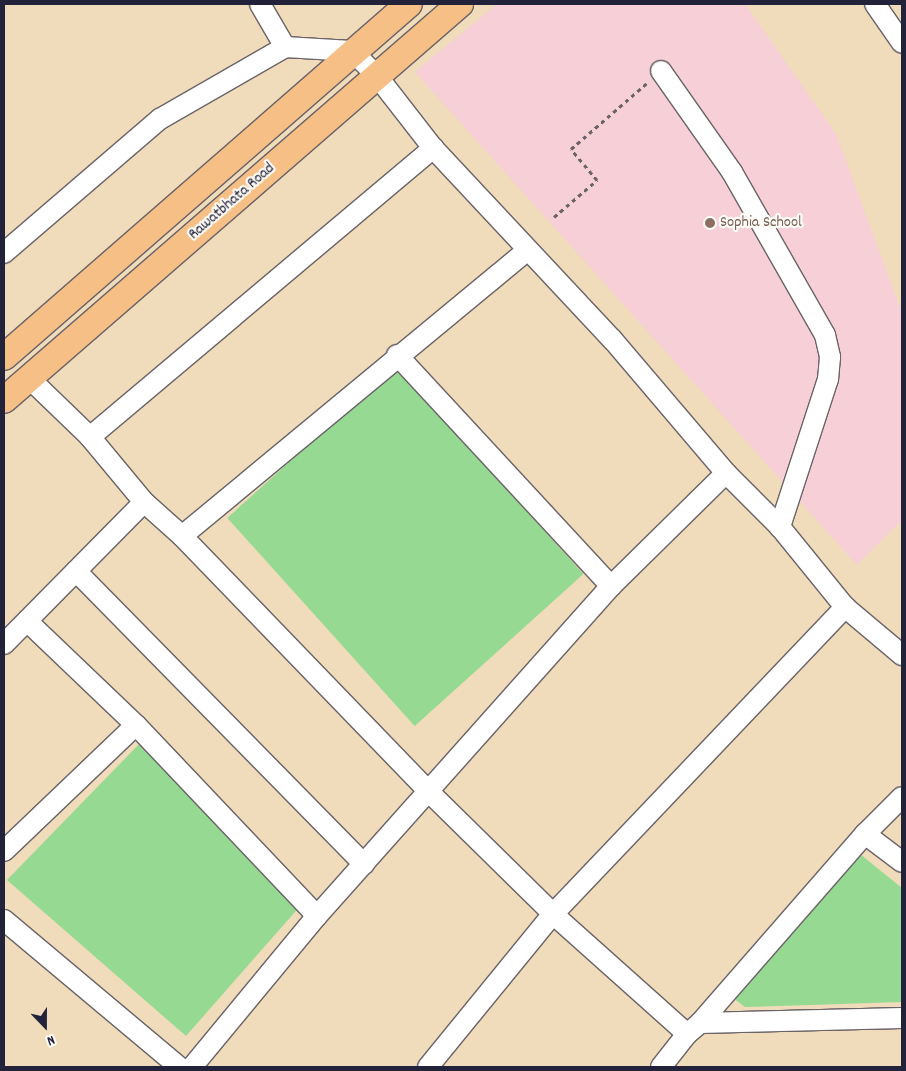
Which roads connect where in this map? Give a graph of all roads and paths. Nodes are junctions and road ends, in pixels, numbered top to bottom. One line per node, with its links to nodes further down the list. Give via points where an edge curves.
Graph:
1 (260, 4): 6 (street)
2 (409, 4): 7 (main road, Rawatbhata Road)
3 (460, 4): 9 (main road, Rawatbhata Road)
4 (875, 4): 5 (street)
5 (902, 44)
6 (285, 46): 7 (street); 13 (street, via 160,119)
7 (352, 51): 9 (street); 14 (main road, Rawatbhata Road)
8 (661, 70): 11 (path, via 571,149 597,180); 21 (street, via 728,165 825,336 830,357 828,379)
9 (377, 76): 10 (street); 16 (main road, Rawatbhata Road)
10 (433, 148): 12 (street); 18 (street)
11 (554, 217)
12 (526, 251): 15 (street); 19 (street, via 612,339)
13 (4, 254)
14 (7, 349)
15 (397, 355): 22 (street); 24 (street)
16 (30, 379): 17 (main road, Rawatbhata Road); 18 (street)
17 (4, 400)
18 (90, 437): 20 (street)
19 (726, 473): 21 (street); 24 (street)
20 (144, 502): 22 (street); 23 (street)
21 (780, 527): 25 (street)
22 (182, 536): 30 (street)
23 (76, 571): 26 (street); 35 (street)
24 (611, 586): 30 (street)
25 (845, 606): 28 (street); 36 (street)
26 (27, 621): 27 (street); 29 (street)
27 (4, 644)
28 (902, 655)
29 (136, 725): 33 (street); 37 (street)
30 (428, 791): 35 (street); 36 (street)
31 (902, 797): 32 (street)
32 (865, 834): 34 (street); 40 (street)
33 (4, 851)
34 (902, 862)
35 (364, 864): 37 (street)
36 (553, 914): 40 (street); 43 (street)
37 (317, 916): 42 (street)
38 (4, 920): 41 (street)
39 (902, 1018): 40 (street)
40 (693, 1028): 44 (street)
41 (179, 1067)
42 (192, 1067)
43 (428, 1067)
44 (661, 1067)

